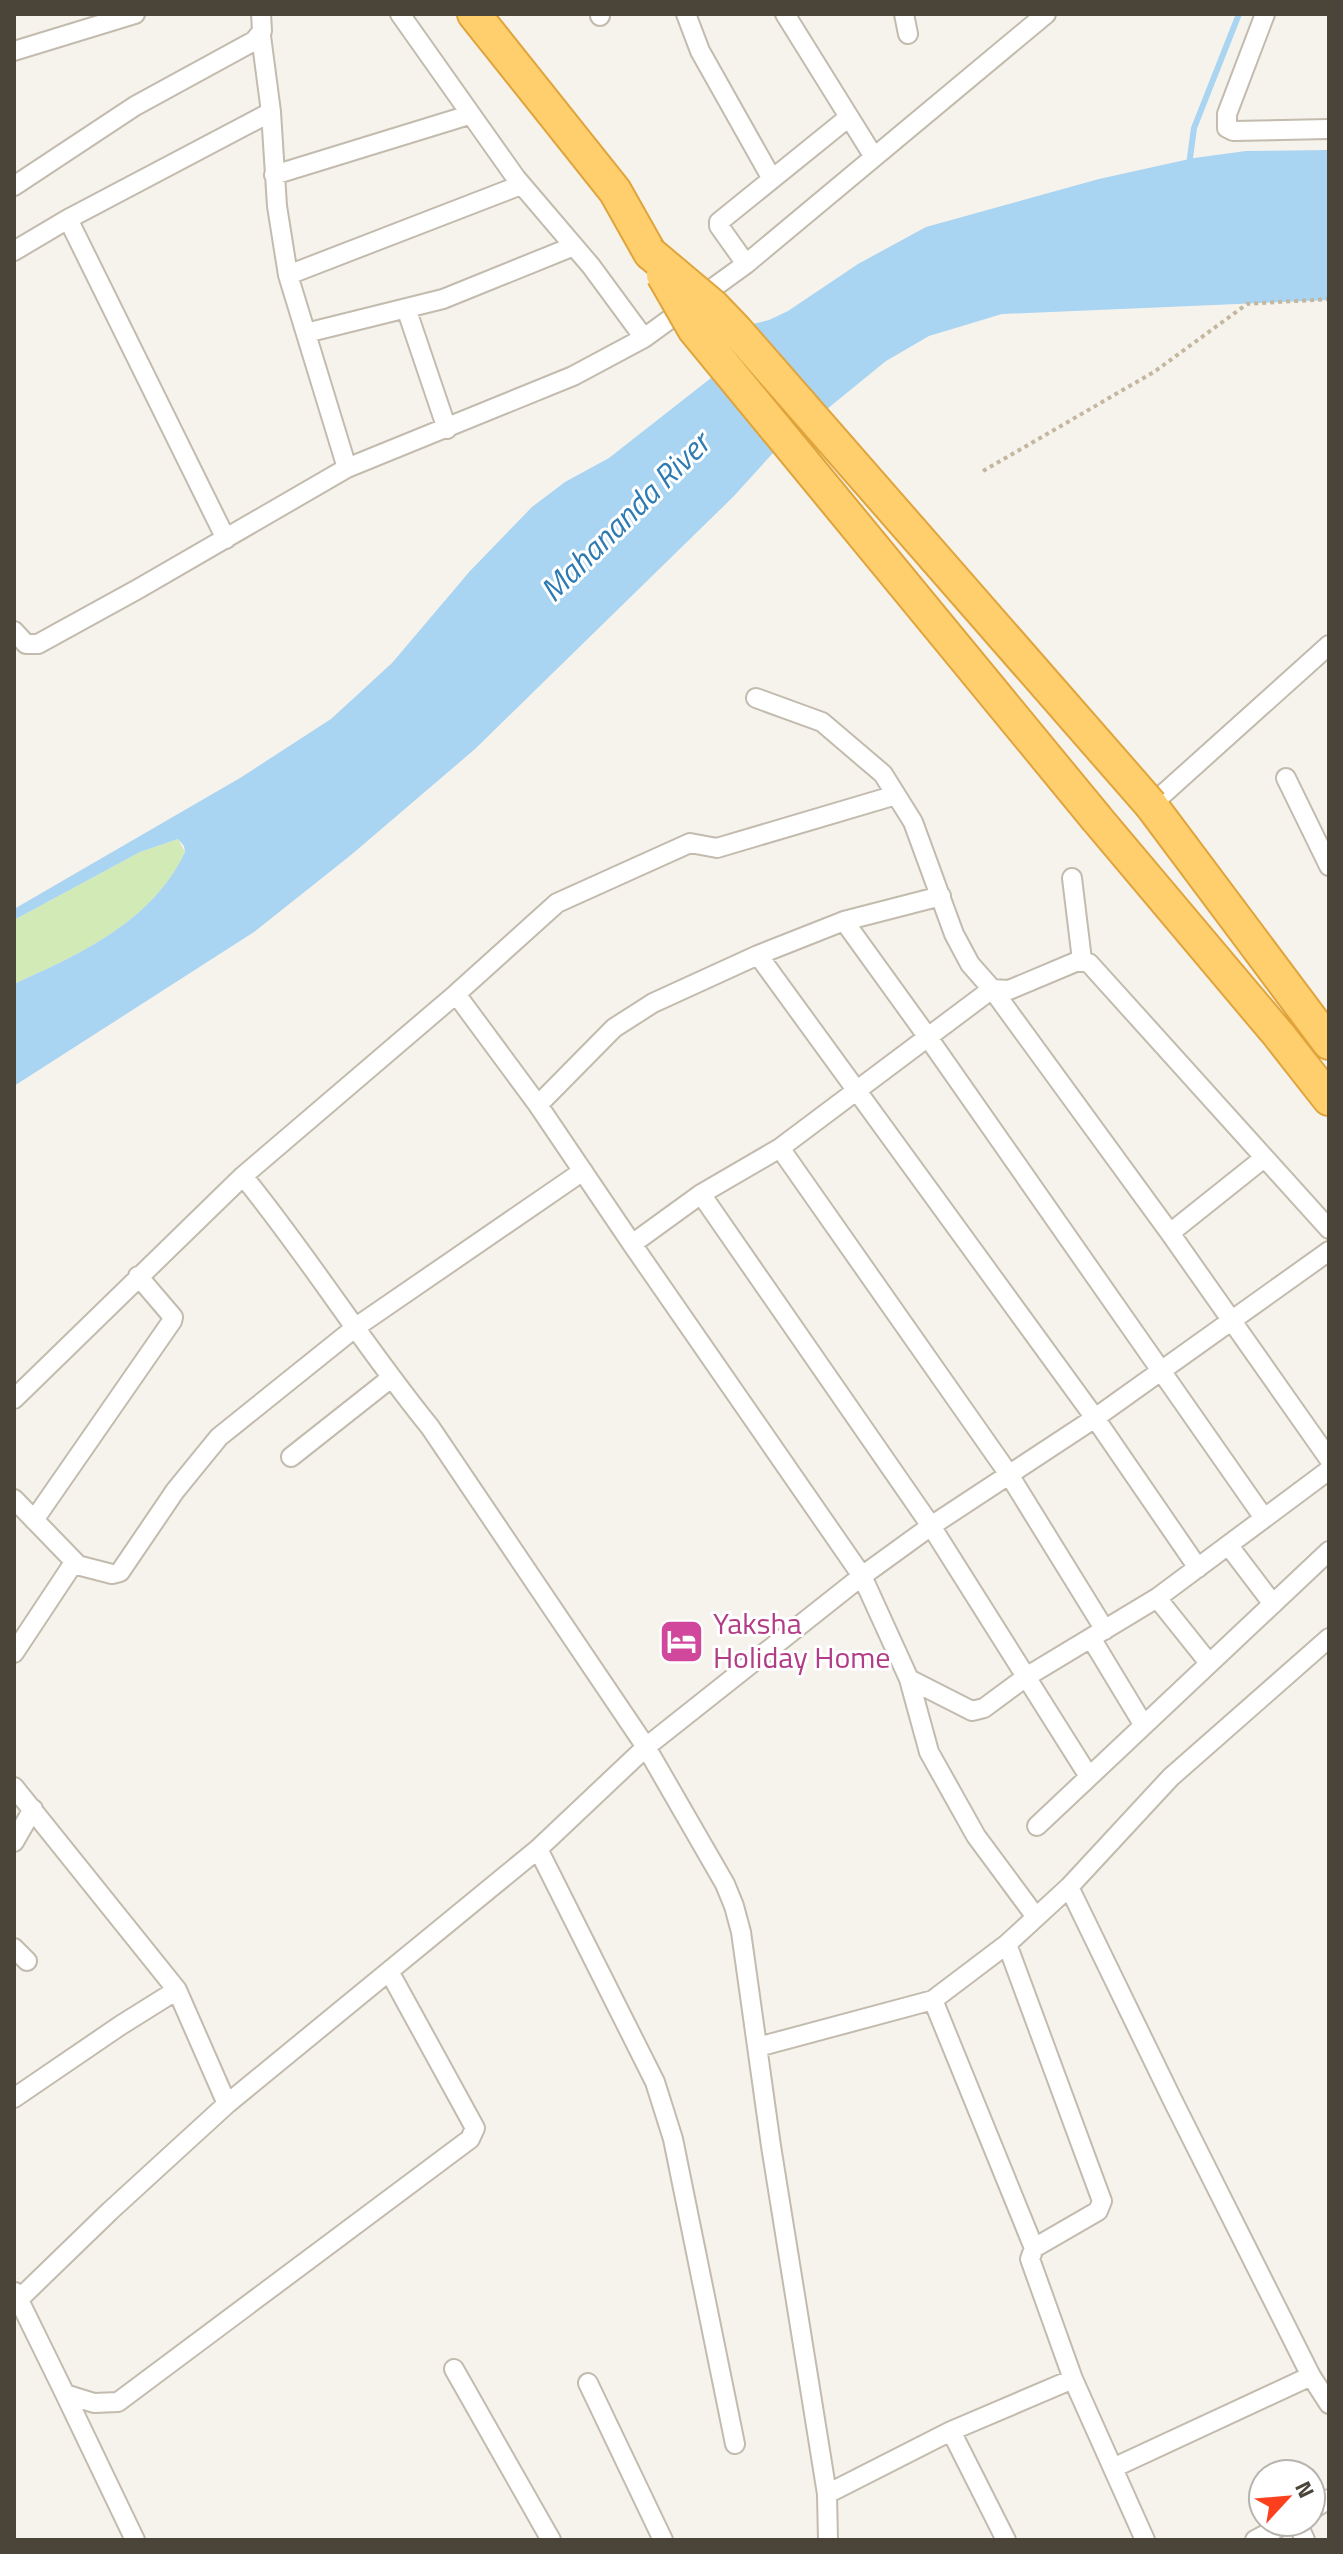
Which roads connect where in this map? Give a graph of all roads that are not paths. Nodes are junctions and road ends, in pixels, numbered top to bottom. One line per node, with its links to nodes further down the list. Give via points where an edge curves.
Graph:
1 (135, 14): 12 (street)
2 (261, 14): 11 (street)
3 (400, 14): 14 (street)
4 (474, 14): 25 (highway, via 615,191)
5 (686, 14): 19 (street, via 700,51)
6 (785, 14): 15 (street)
7 (904, 14): 10 (street)
8 (1046, 14): 17 (street)
9 (1265, 14): 16 (street, via 1227,114 1227,128)
10 (908, 34)
11 (261, 36): 13 (street); 21 (street, via 135,106)
12 (14, 51)
13 (271, 112): 18 (street); 22 (street)
14 (469, 115): 18 (street); 20 (street)
15 (849, 117): 17 (street); 19 (street)
16 (1329, 129)
17 (874, 157): 26 (street)
18 (274, 175): 27 (street)
19 (772, 179): 26 (street, via 719,224)
20 (521, 185): 23 (street); 27 (street)
21 (14, 186)
22 (68, 219): 24 (street); 33 (street)
23 (574, 246): 28 (street, via 443,299); 30 (street)
24 (14, 251)
25 (650, 253): 39 (highway, bridge, via 736,330); 51 (highway, bridge, via 694,329)
26 (746, 264): 30 (street)
27 (288, 275): 29 (street)
28 (406, 308): 29 (street); 31 (street)
29 (306, 333): 32 (street)
30 (644, 338): 31 (street, via 593,367)
31 (447, 429): 32 (street)
32 (347, 468): 33 (street)
33 (226, 539): 34 (street, via 38,644 26,644)
34 (14, 631)
35 (1328, 652): 39 (street)
36 (756, 698): 38 (street, via 822,722 883,774)
37 (1286, 778): 40 (street)
38 (896, 795): 42 (street, via 913,822); 47 (street, via 717,848 690,843 569,895)
39 (1151, 805): 49 (highway)
40 (1329, 866)
41 (1072, 878): 45 (street)
42 (941, 896): 43 (street); 46 (street, via 970,964)
43 (844, 921): 44 (street); 48 (street)
44 (758, 955): 50 (street); 52 (street, via 653,1003 614,1028)
45 (1082, 960): 46 (street, via 1009,990); 54 (street)
46 (992, 989): 48 (street); 59 (street)
47 (456, 994): 52 (street); 56 (street)
48 (927, 1036): 50 (street); 65 (street)
49 (1329, 1043)
50 (857, 1090): 53 (street); 68 (street)
51 (1329, 1099)
52 (538, 1105): 55 (street)
53 (780, 1148): 57 (street); 72 (street)
54 (1264, 1158): 58 (street); 59 (street)
55 (583, 1171): 60 (street); 64 (street)
56 (243, 1176): 62 (street); 64 (street)
57 (701, 1194): 60 (street); 76 (street)
58 (1329, 1229)
59 (1170, 1233): 63 (street)
60 (632, 1244): 81 (street)
61 (1329, 1251): 63 (street)
62 (138, 1276): 67 (street); 75 (street, via 173,1319)
63 (1231, 1320): 65 (street); 70 (street)
64 (356, 1327): 66 (street); 79 (street, via 219,1437 120,1572)
65 (1162, 1369): 68 (street); 74 (street)
66 (391, 1378): 69 (street); 91 (street, via 430,1427)
67 (14, 1399)
68 (1095, 1418): 72 (street); 80 (street)
69 (291, 1457)
70 (1329, 1459)
71 (1329, 1470): 74 (street)
72 (1008, 1473): 76 (street); 84 (street)
73 (14, 1499): 75 (street)
74 (1264, 1518): 77 (street)
75 (34, 1520): 79 (street)
76 (931, 1526): 81 (street); 88 (street)
77 (1229, 1546): 80 (street); 83 (street)
78 (1329, 1551): 83 (street)
79 (76, 1563): 86 (street)
80 (1198, 1568): 82 (street)
81 (862, 1576): 89 (street); 91 (street)
82 (1157, 1598): 84 (street); 87 (street)
83 (1273, 1604): 87 (street)
84 (1098, 1634): 88 (street); 90 (street)
85 (1329, 1638): 98 (street, via 1171,1777)
86 (14, 1653)
87 (1209, 1663): 90 (street)
88 (1026, 1677): 89 (street, via 972,1711); 92 (street)
89 (909, 1679): 99 (street, via 929,1752 976,1836)
90 (1143, 1724): 92 (street)
91 (646, 1747): 97 (street); 104 (street, via 734,1906)
92 (1088, 1775): 95 (street)
93 (14, 1787): 94 (street)
94 (33, 1809): 96 (street); 102 (street)
95 (1037, 1826)
96 (14, 1842)
97 (538, 1849): 101 (street); 116 (street, via 665,2111)
98 (1069, 1887): 99 (street); 110 (street)
99 (1036, 1917): 100 (street)
100 (1007, 1944): 103 (street); 107 (street, via 1102,2201 1098,2211)
101 (390, 1973): 106 (street); 113 (street, via 475,2128 474,2136 127,2397 94,2403)
102 (177, 1990): 105 (street); 106 (street)
103 (933, 2000): 104 (street); 107 (street)
104 (758, 2047): 118 (street)
105 (14, 2098)
106 (227, 2104): 108 (street)
107 (1034, 2248): 111 (street, via 1030,2259)
108 (16, 2297): 113 (street)
109 (454, 2369): 120 (street)
110 (1311, 2376): 114 (street); 117 (street)
111 (1073, 2379): 115 (street); 117 (street)
112 (588, 2383): 121 (street)
113 (65, 2394): 119 (street)
114 (1329, 2404)
115 (951, 2431): 118 (street); 123 (street)
116 (735, 2444)
117 (1113, 2468): 124 (street)
118 (827, 2494): 122 (street)
119 (135, 2540)
120 (551, 2540)
121 (663, 2540)
122 (828, 2540)
123 (1006, 2540)
124 (1145, 2540)

